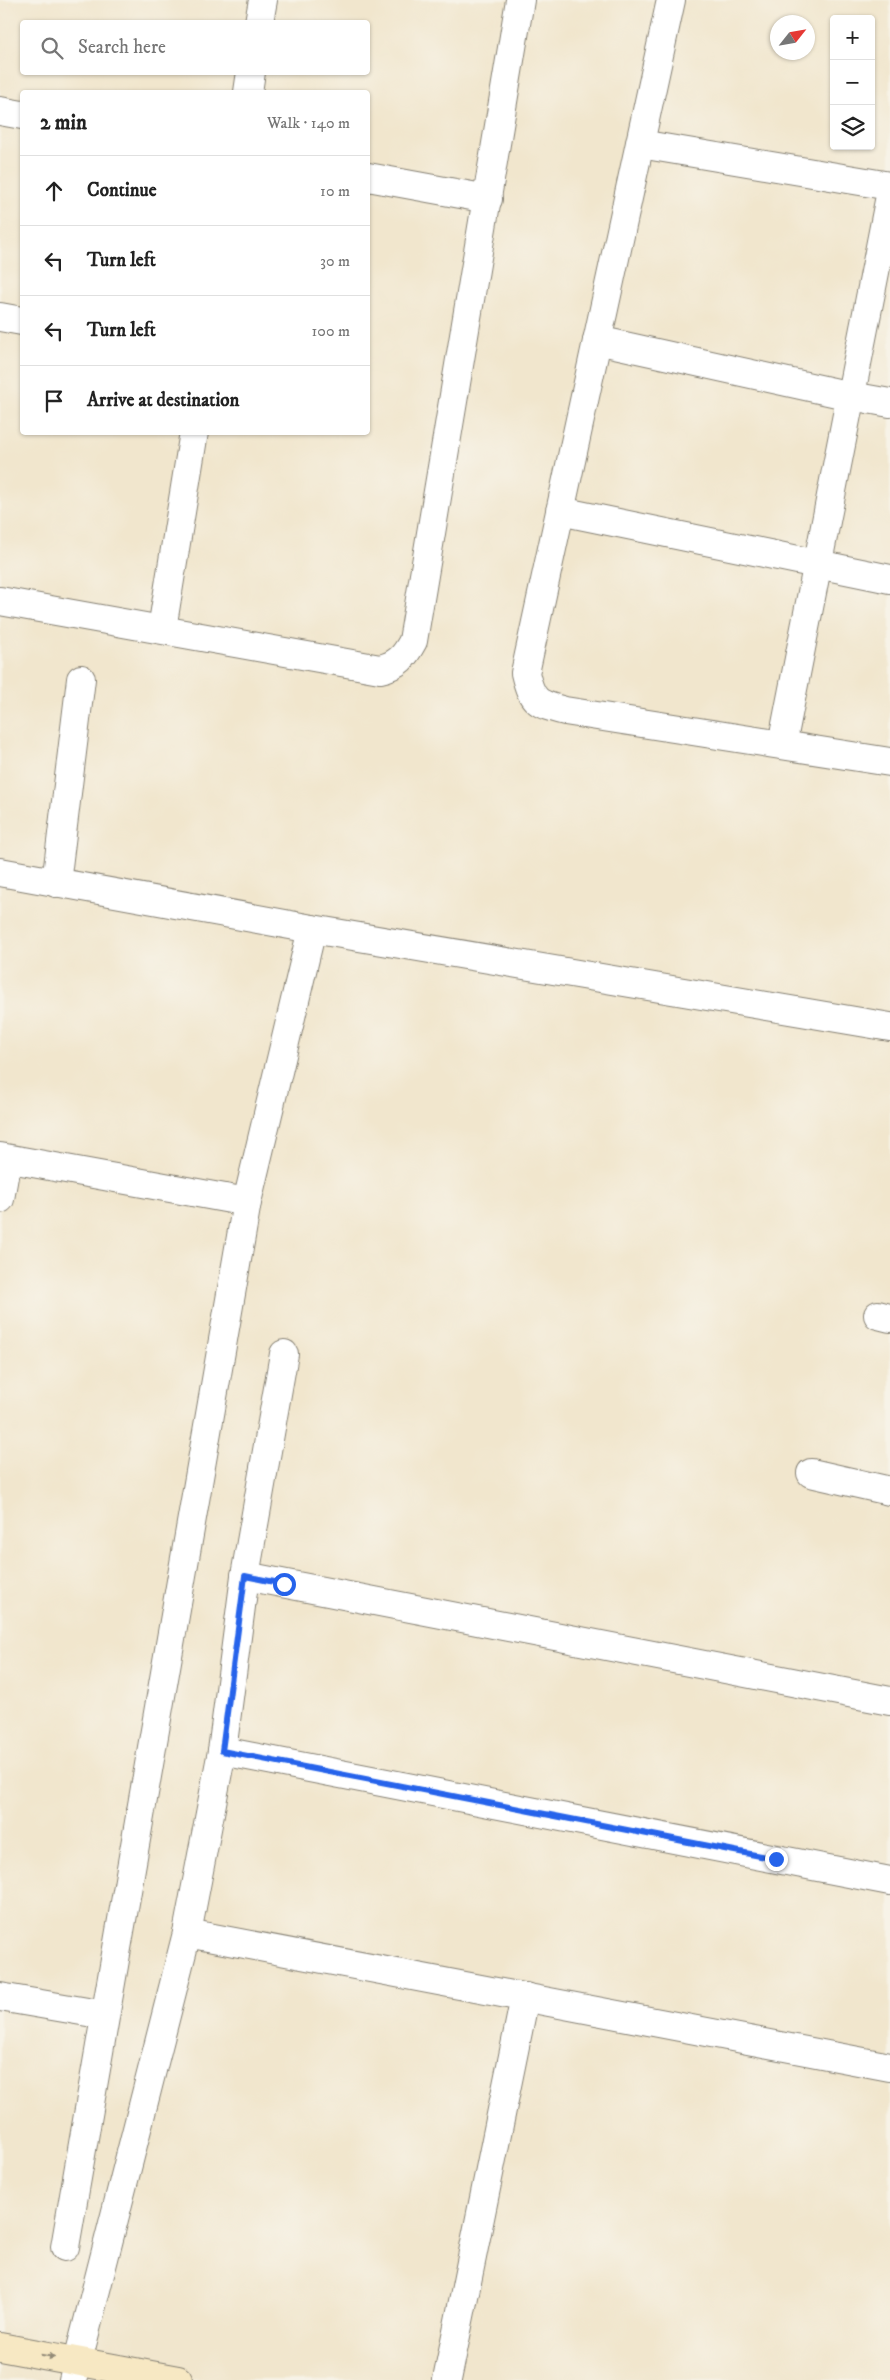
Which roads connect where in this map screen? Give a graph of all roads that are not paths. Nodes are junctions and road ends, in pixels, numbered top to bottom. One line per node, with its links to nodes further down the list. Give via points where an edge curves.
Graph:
1 (263, 0): 4 (street)
2 (520, 0): 13 (street)
3 (671, 0): 9 (street)
4 (259, 20)
5 (251, 75): 6 (street)
6 (248, 90)
7 (0, 111): 8 (street)
8 (20, 115)
9 (640, 144): 11 (street); 16 (street)
10 (370, 177): 13 (street)
11 (890, 186)
12 (890, 196): 17 (street)
13 (488, 199): 24 (street, via 413,641 407,652 400,661 380,669)
14 (0, 317): 15 (street)
15 (20, 321)
16 (597, 340): 17 (street); 20 (street)
17 (851, 396): 18 (street); 21 (street)
18 (890, 403)
19 (194, 435): 24 (street)
20 (560, 512): 21 (street); 26 (street, via 525,673 530,693 544,706 565,711)
21 (818, 566): 22 (street); 26 (street)
22 (890, 579)
23 (0, 601): 24 (street)
24 (162, 629)
25 (81, 679): 29 (street)
26 (782, 745): 27 (street)
27 (890, 762)
28 (0, 872): 29 (street)
29 (56, 883): 30 (street)
30 (312, 929): 31 (street); 34 (street)
31 (890, 1027)
32 (3, 1158): 33 (street); 34 (street)
33 (0, 1199)
34 (246, 1202): 45 (street)
35 (284, 1354): 38 (street)
36 (812, 1473): 37 (street)
37 (890, 1491)
38 (245, 1576): 39 (street); 40 (street)
39 (890, 1701)
40 (222, 1751): 41 (street); 42 (street)
41 (890, 1881)
42 (187, 1933): 44 (street); 49 (street)
43 (0, 1997): 45 (street)
44 (525, 1997): 46 (street); 51 (street)
45 (105, 2016): 47 (street)
46 (890, 2067)
47 (65, 2247)
48 (0, 2347): 49 (street, one-way to 49)
49 (75, 2371): 50 (street)
50 (178, 2380)
51 (447, 2380)

